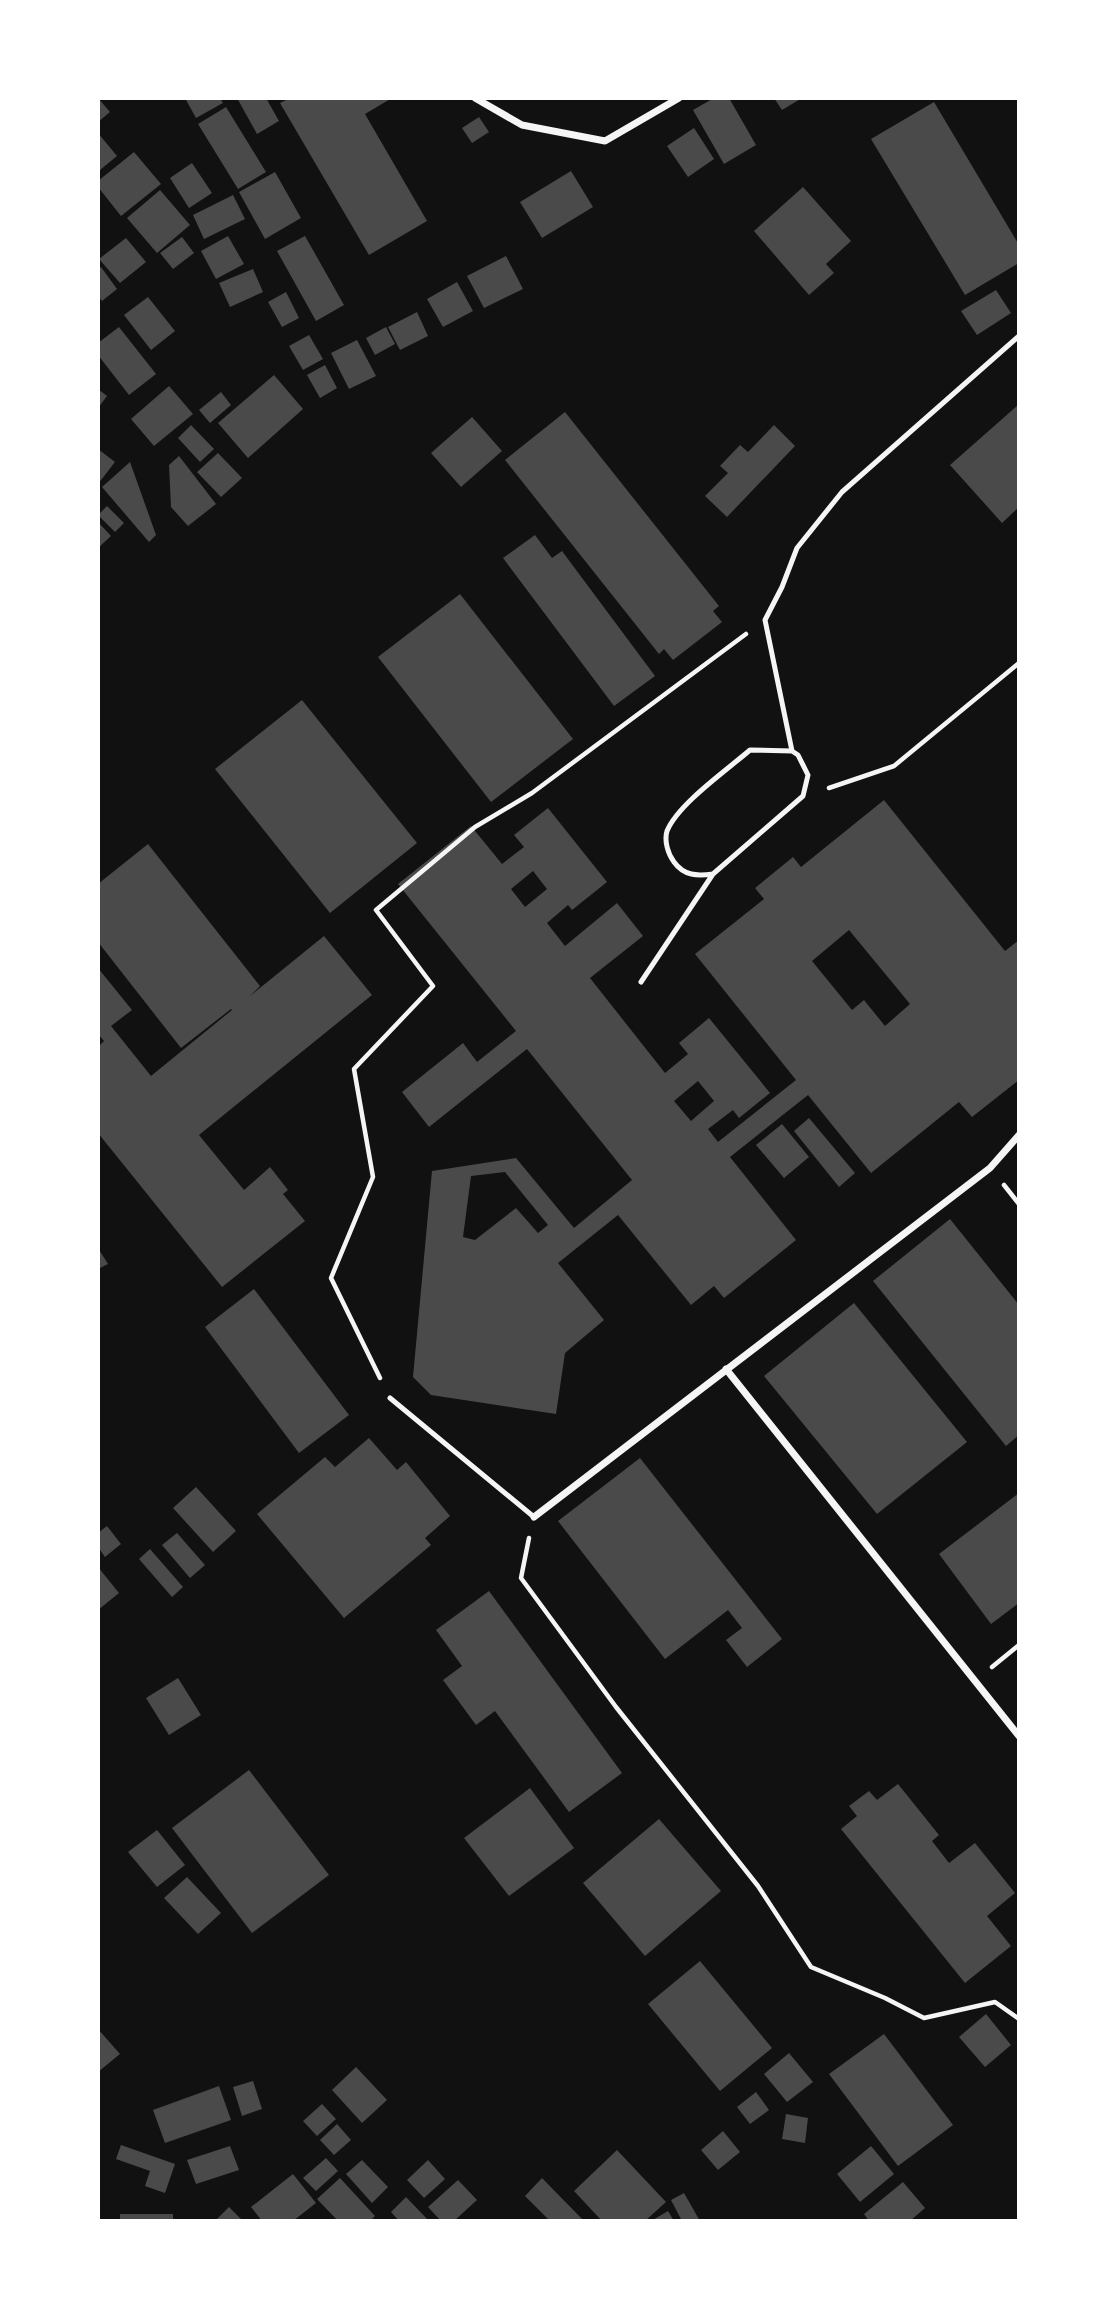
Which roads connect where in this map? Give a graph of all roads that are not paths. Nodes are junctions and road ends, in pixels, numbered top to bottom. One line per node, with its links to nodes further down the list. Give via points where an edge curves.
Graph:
1 (475, 98): 2 (street, via 522,124 605,141)
2 (679, 98)
3 (1019, 336): 4 (lane, via 842,492 797,548 765,620)
4 (792, 751): 5 (lane, via 808,775 803,796); 5 (lane, via 750,750 677,813 666,834 668,855 678,868 696,877)
5 (713, 874): 6 (lane)
6 (641, 982)
7 (1019, 1135): 8 (street, via 990,1168)
8 (726, 1369): 10 (street); 11 (street)
9 (390, 1398): 10 (lane)
10 (534, 1517)
11 (1019, 1736)

